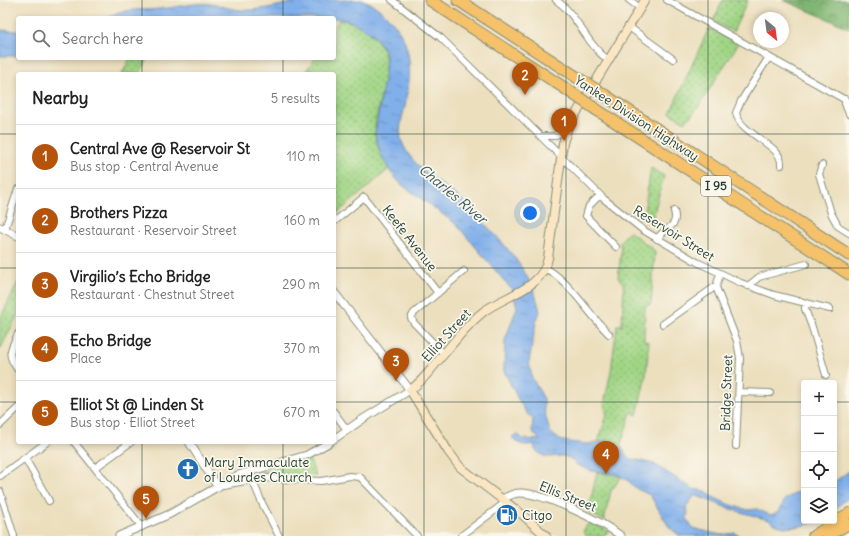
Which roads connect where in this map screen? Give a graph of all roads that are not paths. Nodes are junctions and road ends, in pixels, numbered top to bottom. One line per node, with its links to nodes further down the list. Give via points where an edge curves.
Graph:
1 (392, 0): 16 (street, Reservoir Street, via 441,38)
2 (430, 0): 30 (highway, Yankee Division Highway / I 95, bridge)
3 (458, 0): 29 (highway, Yankee Division Highway / I 95, bridge)
4 (556, 0): 12 (street)
5 (629, 0): 8 (street)
6 (645, 0): 8 (main road)
7 (667, 0): 10 (street)
8 (640, 8): 9 (main road)
9 (628, 27): 11 (street); 12 (main road)
10 (769, 57): 13 (street); 18 (street, via 736,113 746,128 776,152 781,158)
11 (673, 59)
12 (608, 60): 15 (main road)
13 (848, 100): 14 (street, via 845,104)
14 (849, 114)
15 (566, 130): 16 (street, via 554,136); 17 (main road)
16 (540, 135): 17 (street, Reservoir Street)
17 (562, 156): 21 (street, Reservoir Street); 32 (main road)
18 (781, 165)
19 (822, 165): 25 (street, via 819,174 831,212 838,226)
20 (16, 194): 24 (street)
21 (600, 195): 27 (street, Reservoir Street); 28 (street, via 588,208 586,216)
22 (674, 211): 27 (street, via 675,223)
23 (336, 220): 39 (street, Keefe Avenue, via 364,197)
24 (2, 228): 26 (street)
25 (849, 234)
26 (16, 235)
27 (657, 239): 34 (street, Reservoir Street)
28 (616, 247)
29 (846, 252)
30 (833, 263): 35 (highway, Yankee Division Highway / I 95); 36 (highway)
31 (806, 264): 38 (street, via 759,277)
32 (546, 269): 44 (street, via 563,283); 46 (main road, Elliot Street, via 532,284 477,317)
33 (464, 271): 39 (street)
34 (720, 274): 37 (street); 38 (street, Reservoir Street)
35 (849, 274)
36 (849, 281)
37 (716, 286): 43 (street); 50 (street, Bridge Street, via 738,345)
38 (748, 286): 41 (street, Reservoir Street)
39 (438, 293): 46 (street, via 414,313 412,318)
40 (336, 295): 49 (street)
41 (805, 304): 42 (street, Reservoir Street); 48 (street)
42 (830, 309)
43 (663, 324)
44 (609, 334)
45 (16, 338): 47 (street, via 9,357)
46 (444, 354): 49 (main road, Elliot Street)
47 (16, 367)
48 (826, 375)
49 (410, 390): 55 (street, Elliot Street); 70 (main road, via 455,461)
50 (740, 392): 51 (street); 62 (street, Bridge Street)
51 (770, 393)
52 (16, 410): 54 (street)
53 (336, 415): 55 (street)
54 (0, 425)
55 (347, 430): 56 (street, Elliot Street)
56 (336, 438)
57 (44, 444): 63 (street)
58 (76, 444): 64 (street)
59 (128, 444): 64 (street)
60 (190, 444): 67 (street)
61 (327, 444): 67 (street, via 311,453 248,471)
62 (736, 446)
63 (25, 458): 65 (street); 69 (street)
64 (95, 468): 76 (street)
65 (0, 476)
66 (252, 479): 67 (street); 81 (street); 82 (street, via 321,481 350,476 360,477)
67 (218, 486): 76 (street, via 176,511)
68 (1, 495): 79 (street)
69 (49, 501)
70 (504, 501): 78 (street); 83 (main road); 84 (street, Ellis Street, via 510,495 519,493 542,498 602,523)
71 (849, 513): 72 (highway)
72 (837, 521)
73 (831, 524): 85 (highway)
74 (832, 524): 86 (highway)
75 (849, 524): 87 (highway)
76 (142, 527): 80 (street)
77 (849, 528): 88 (highway)
78 (463, 535)
79 (14, 536)
80 (119, 536)
81 (280, 536)
82 (417, 536)
83 (546, 536)
84 (621, 536)
85 (804, 536)
86 (813, 536)
87 (828, 536)
88 (837, 536)

